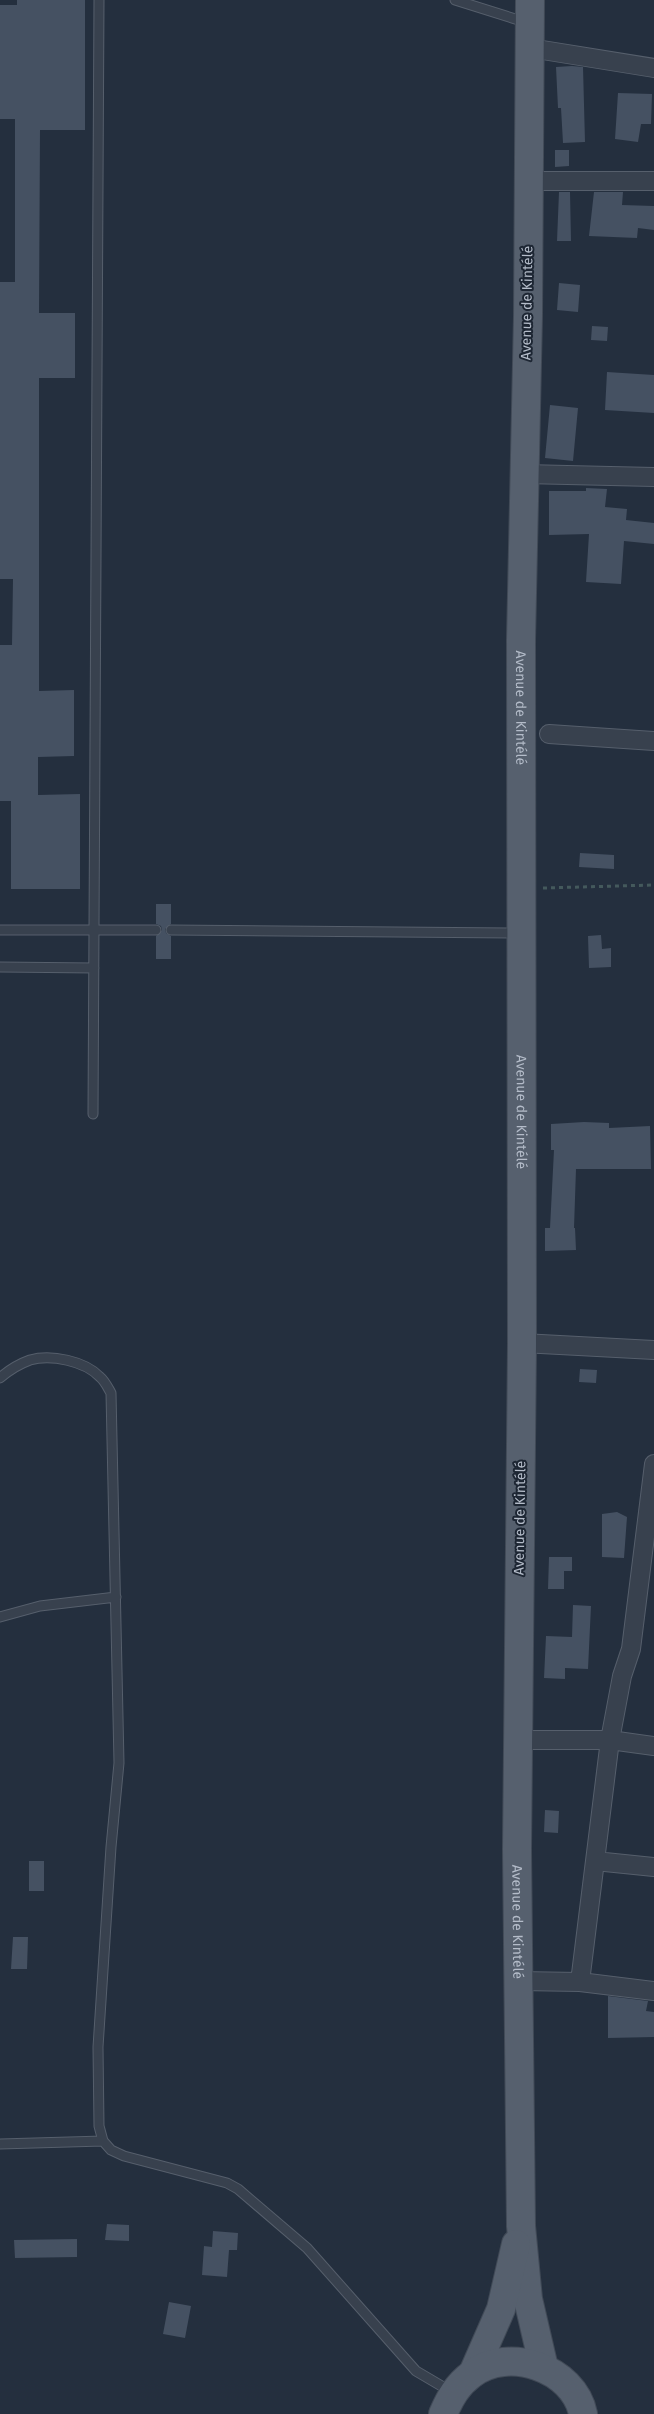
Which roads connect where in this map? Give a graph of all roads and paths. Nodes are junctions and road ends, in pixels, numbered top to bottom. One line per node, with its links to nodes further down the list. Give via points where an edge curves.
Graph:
1 (99, 0): 14 (lane)
2 (455, 0): 3 (lane)
3 (530, 24): 4 (street); 5 (main road, Avenue de Kintélé)
4 (654, 68)
5 (528, 181): 6 (street); 7 (main road, Avenue de Kintélé)
6 (654, 181)
7 (524, 474): 8 (street); 12 (main road, Avenue de Kintélé, via 520,778)
8 (654, 477)
9 (549, 734): 10 (street)
10 (654, 741)
11 (654, 885): 12 (path)
12 (522, 888): 17 (main road, Avenue de Kintélé)
13 (0, 930): 14 (lane)
14 (94, 930): 15 (lane); 19 (lane)
15 (156, 930)
16 (171, 930): 17 (lane)
17 (522, 933): 21 (main road, Avenue de Kintélé)
18 (0, 967): 19 (lane)
19 (94, 968): 20 (lane)
20 (93, 1114)
21 (522, 1343): 22 (street); 27 (main road, Avenue de Kintélé)
22 (654, 1350)
23 (0, 1378): 25 (lane, via 32,1360 54,1359 76,1363 100,1376 111,1393)
24 (654, 1464): 28 (street, via 631,1649 622,1676)
25 (116, 1596): 26 (lane, via 40,1606); 35 (lane, via 119,1763 98,2047 99,2126)
26 (0, 1617)
27 (518, 1740): 28 (street); 32 (main road, Avenue de Kintélé)
28 (610, 1740): 29 (street); 30 (street)
29 (654, 1746)
30 (595, 1861): 31 (street); 33 (street)
31 (654, 1866)
32 (519, 1981): 33 (street); 37 (main road, Avenue de Kintélé)
33 (580, 1982): 34 (street)
34 (654, 1990)
35 (103, 2141): 36 (lane); 40 (lane, via 111,2150 124,2156 238,2189 307,2248)
36 (0, 2144)
37 (521, 2226): 38 (main road, Avenue de Kintélé, via 528,2299); 39 (main road, Avenue de Kintélé, via 501,2309)
38 (544, 2368): 39 (main road, Avenue de Kintélé, via 520,2361 495,2363); 41 (main road, Avenue de Kintélé, via 567,2384)
39 (473, 2373): 40 (main road, Avenue de Kintélé)
40 (448, 2403)
41 (583, 2414)

